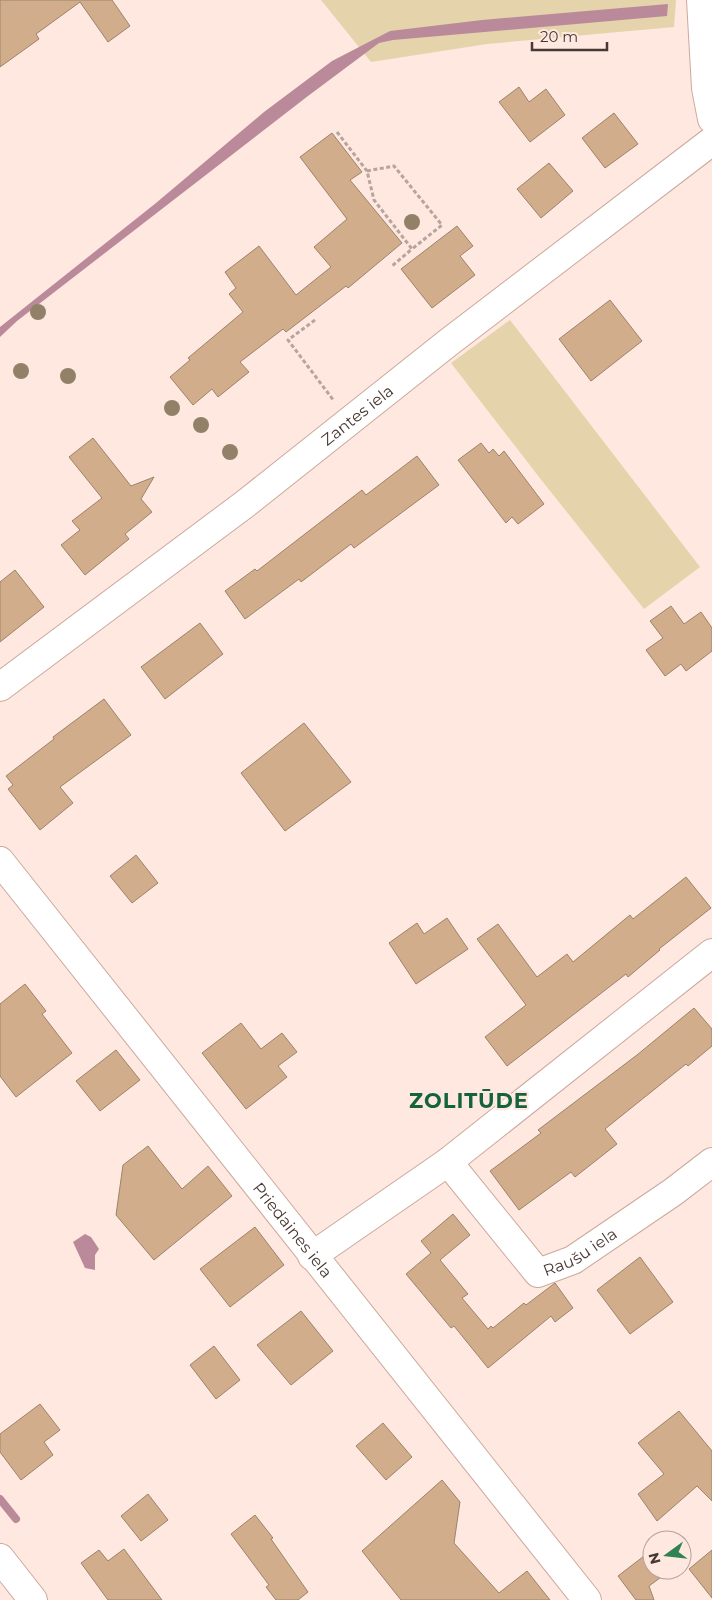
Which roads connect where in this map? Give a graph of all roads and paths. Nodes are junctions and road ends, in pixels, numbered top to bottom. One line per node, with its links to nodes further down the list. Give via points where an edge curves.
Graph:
1 (701, 0): 2 (street, via 706,88)
2 (712, 119)
3 (337, 132): 5 (path)
4 (712, 141): 9 (street, Zantes iela)
5 (367, 170): 6 (path, via 374,200); 6 (path, via 394,166 442,225)
6 (412, 249): 7 (path)
7 (392, 266)
8 (315, 320): 9 (path, via 288,340)
9 (349, 421): 10 (street, Zantes iela, via 245,504)
10 (0, 687)
11 (0, 861): 15 (street, Priedaines iela)
12 (712, 953): 13 (street)
13 (448, 1162): 14 (street, Raušu iela, via 538,1273 573,1260 674,1192); 15 (street)
14 (712, 1162)
15 (312, 1256): 18 (street, Priedaines iela)
16 (0, 1558): 17 (street)
17 (33, 1600)
18 (587, 1600)

